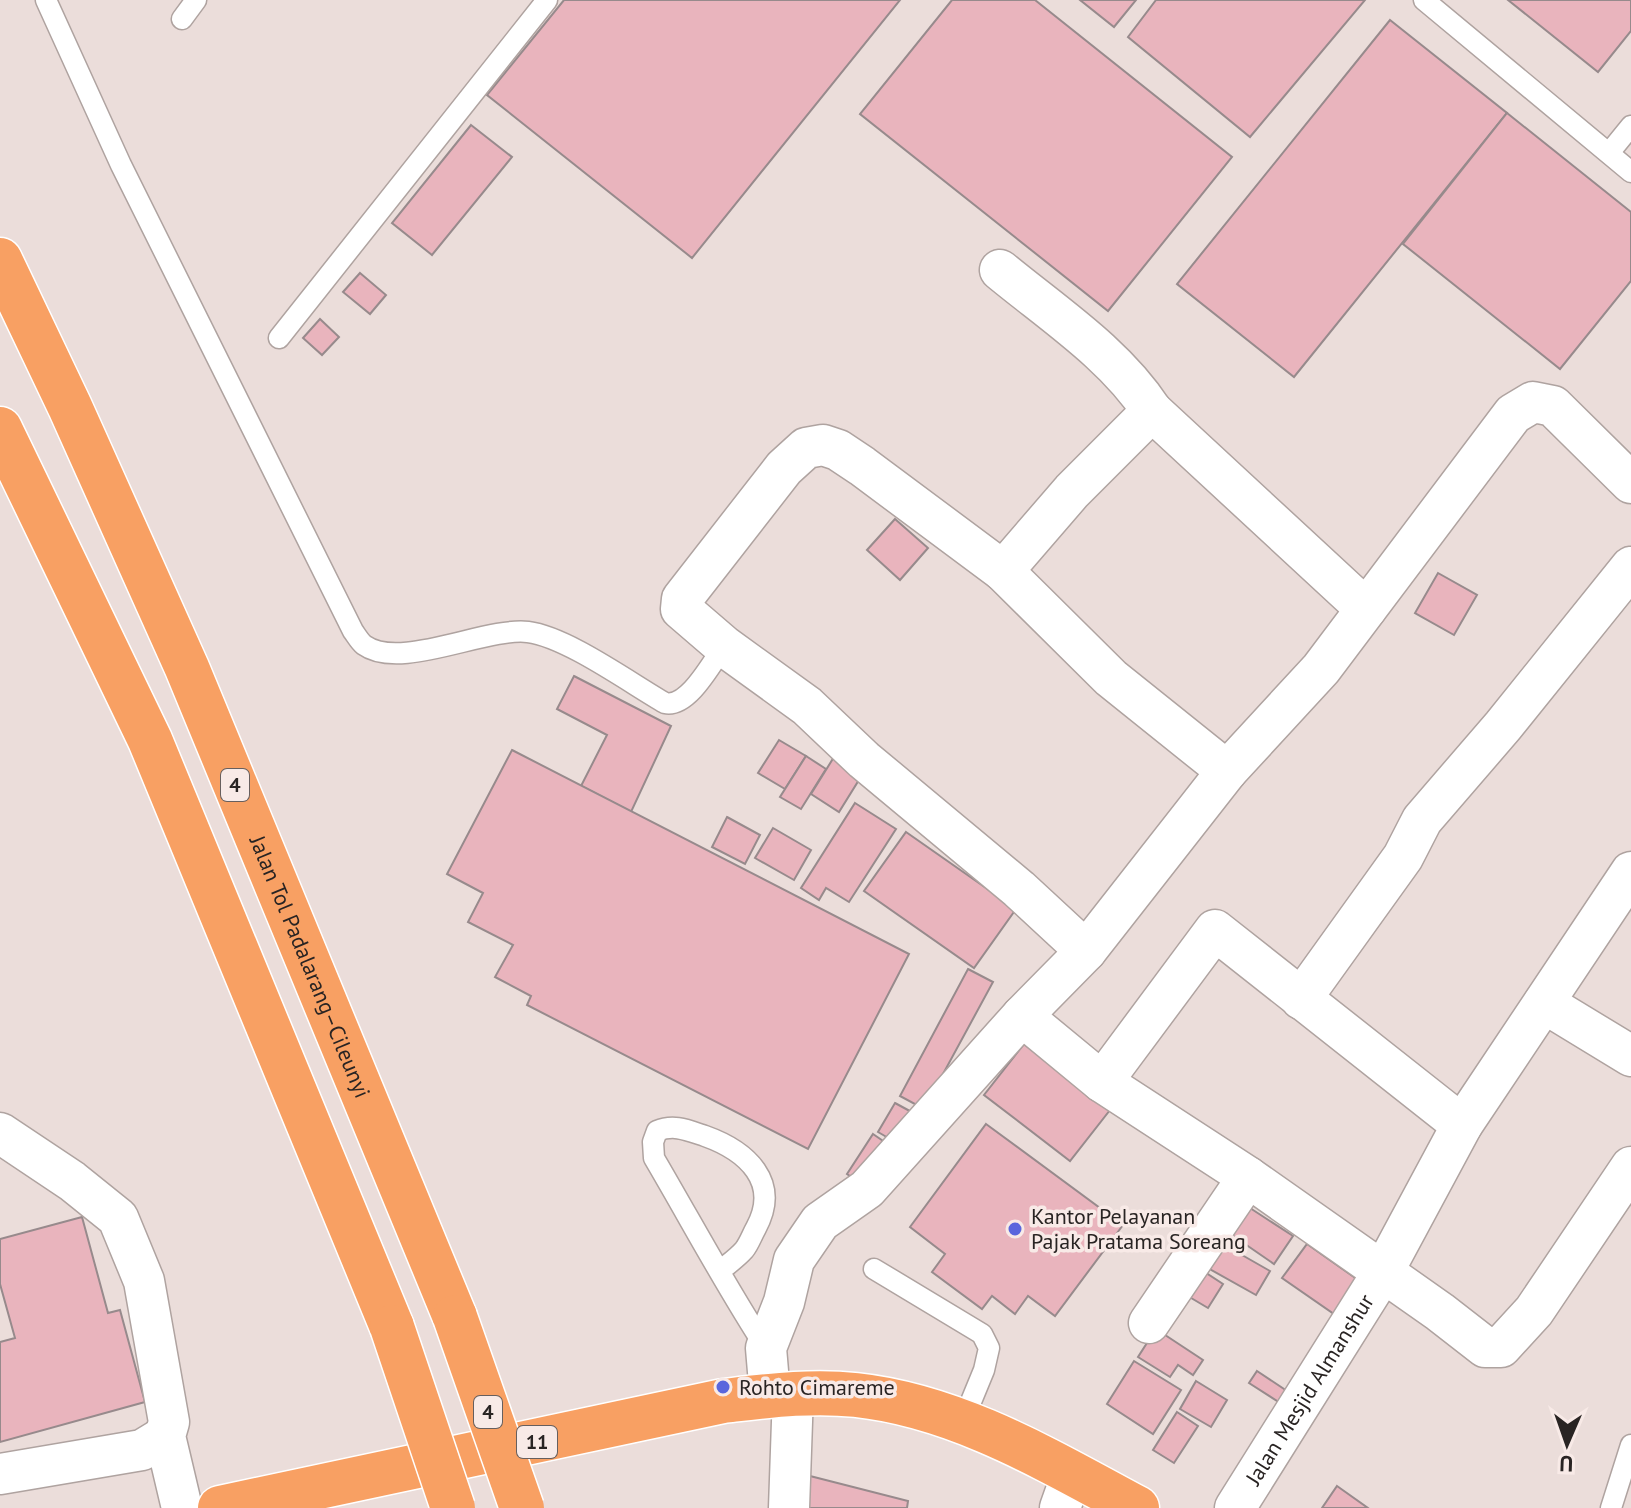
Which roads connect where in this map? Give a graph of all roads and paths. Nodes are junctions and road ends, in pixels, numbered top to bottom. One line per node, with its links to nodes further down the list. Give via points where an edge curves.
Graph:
1 (46, 0): 18 (lane, via 121,165 363,644 379,652 403,653 529,632 571,648 671,705 685,700)
2 (196, 0): 5 (lane)
3 (547, 0): 11 (lane)
4 (1424, 0): 7 (lane)
5 (182, 19)
6 (1631, 126): 7 (lane)
7 (1609, 153): 8 (lane)
8 (1631, 172)
9 (0, 260): 45 (highway, Jalan Tol Padalarang–Cileunyi / 4, bridge, via 187,668 455,1317)
10 (1000, 270): 12 (street, via 1114,366)
11 (279, 338)
12 (1152, 411): 16 (street, via 1072,491); 17 (street)
13 (0, 429): 44 (highway, bridge, via 150,740 392,1327)
14 (1631, 483): 17 (street, via 1553,406 1533,402 1513,414)
15 (1631, 567): 22 (street, via 1422,820 1403,857)
16 (1003, 571): 18 (street, via 838,450 823,445 806,448 784,468 682,599 681,609); 19 (street, via 1111,678)
17 (1366, 609): 19 (street, via 1321,669)
18 (724, 646): 21 (street, via 807,706)
19 (1227, 771): 21 (street)
20 (1631, 872): 23 (street, Jalan Mesjid Almanshur)
21 (1086, 951): 24 (street)
22 (1301, 999): 26 (street, via 1215,930); 27 (street)
23 (1544, 1003): 25 (street); 27 (street, Jalan Mesjid Almanshur)
24 (1022, 1016): 26 (street); 35 (street, via 867,1189 820,1222 794,1260)
25 (1631, 1056)
26 (1102, 1082): 30 (street)
27 (1462, 1125): 33 (street, Jalan Mesjid Almanshur)
28 (0, 1133): 38 (street, via 118,1218 144,1281 169,1422)
29 (1631, 1167): 33 (street, via 1534,1311 1501,1347 1480,1344)
30 (1248, 1177): 33 (street); 34 (street)
31 (874, 1269): 37 (lane, via 982,1334 989,1348)
32 (720, 1271): 32 (lane, via 654,1158 657,1131 683,1129 725,1144 754,1166 765,1188 764,1214 745,1248); 35 (lane)
33 (1383, 1272): 48 (street, Jalan Mesjid Almanshur)
34 (1149, 1323)
35 (766, 1348): 36 (street)
36 (781, 1394): 37 (highway, 11, via 870,1397); 43 (highway, 11, via 723,1401); 46 (street)
37 (963, 1421): 41 (highway, 11)
38 (165, 1436): 40 (street, via 142,1450); 42 (street)
39 (1631, 1445): 49 (lane)
40 (0, 1474)
41 (1066, 1491): 47 (highway, 11)
42 (182, 1508)
43 (220, 1508)
44 (453, 1508)
45 (522, 1508)
46 (789, 1508)
47 (1137, 1508)
48 (1235, 1508)
49 (1611, 1508)

